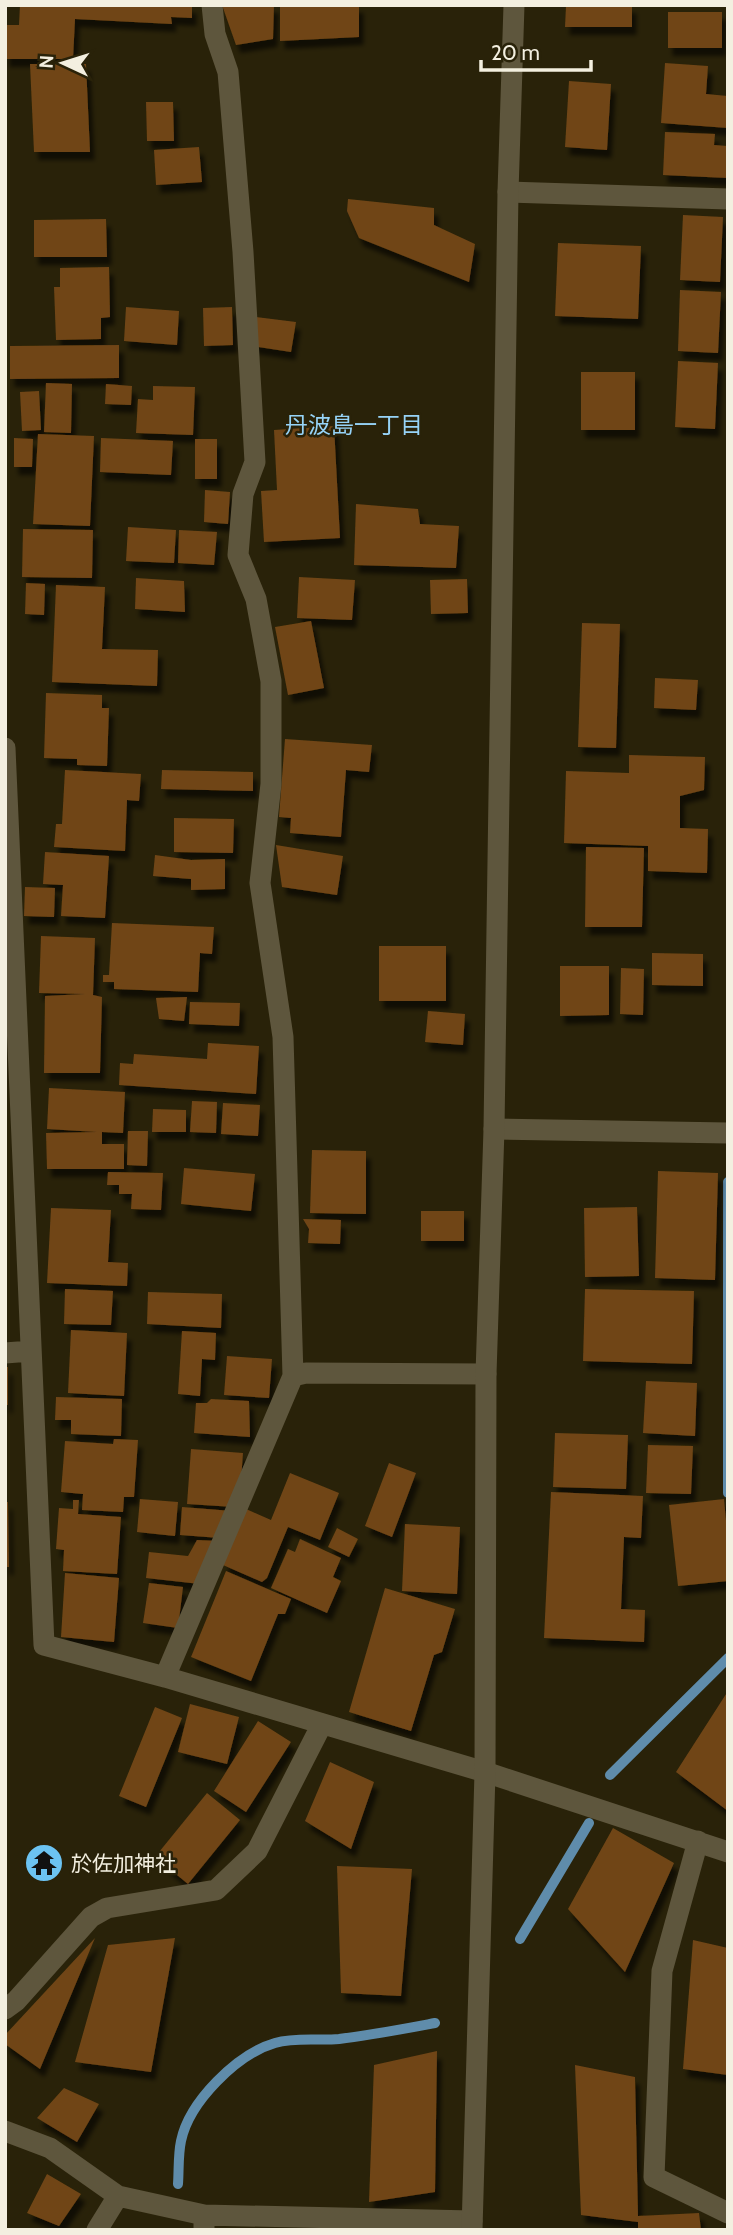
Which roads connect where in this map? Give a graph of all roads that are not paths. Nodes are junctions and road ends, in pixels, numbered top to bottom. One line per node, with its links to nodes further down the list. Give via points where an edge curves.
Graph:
1 (212, 5): 11 (street, via 215,34 228,72 255,462 243,494 238,555 256,599 271,681 271,784 260,883 283,1037)
2 (514, 5): 3 (street)
3 (508, 192): 4 (street); 6 (street)
4 (728, 199)
5 (5, 748): 8 (street)
6 (494, 1129): 7 (street); 10 (street)
7 (728, 1133)
8 (32, 1352): 9 (street); 12 (street, via 44,1645)
9 (5, 1353)
10 (486, 1374): 11 (street); 14 (street)
11 (293, 1376): 12 (street)
12 (165, 1677): 13 (street)
13 (323, 1724): 14 (street); 17 (street, via 257,1851 216,1890 107,1908 91,1917)
14 (485, 1772): 15 (street); 22 (street)
15 (698, 1841): 16 (street); 20 (street, via 662,1971 654,2177)
16 (728, 1852)
17 (5, 2009)
18 (5, 2131): 19 (street, via 50,2148)
19 (118, 2196): 21 (street); 23 (street)
20 (728, 2213)
21 (204, 2222): 22 (street)
22 (472, 2226)
23 (97, 2230)

